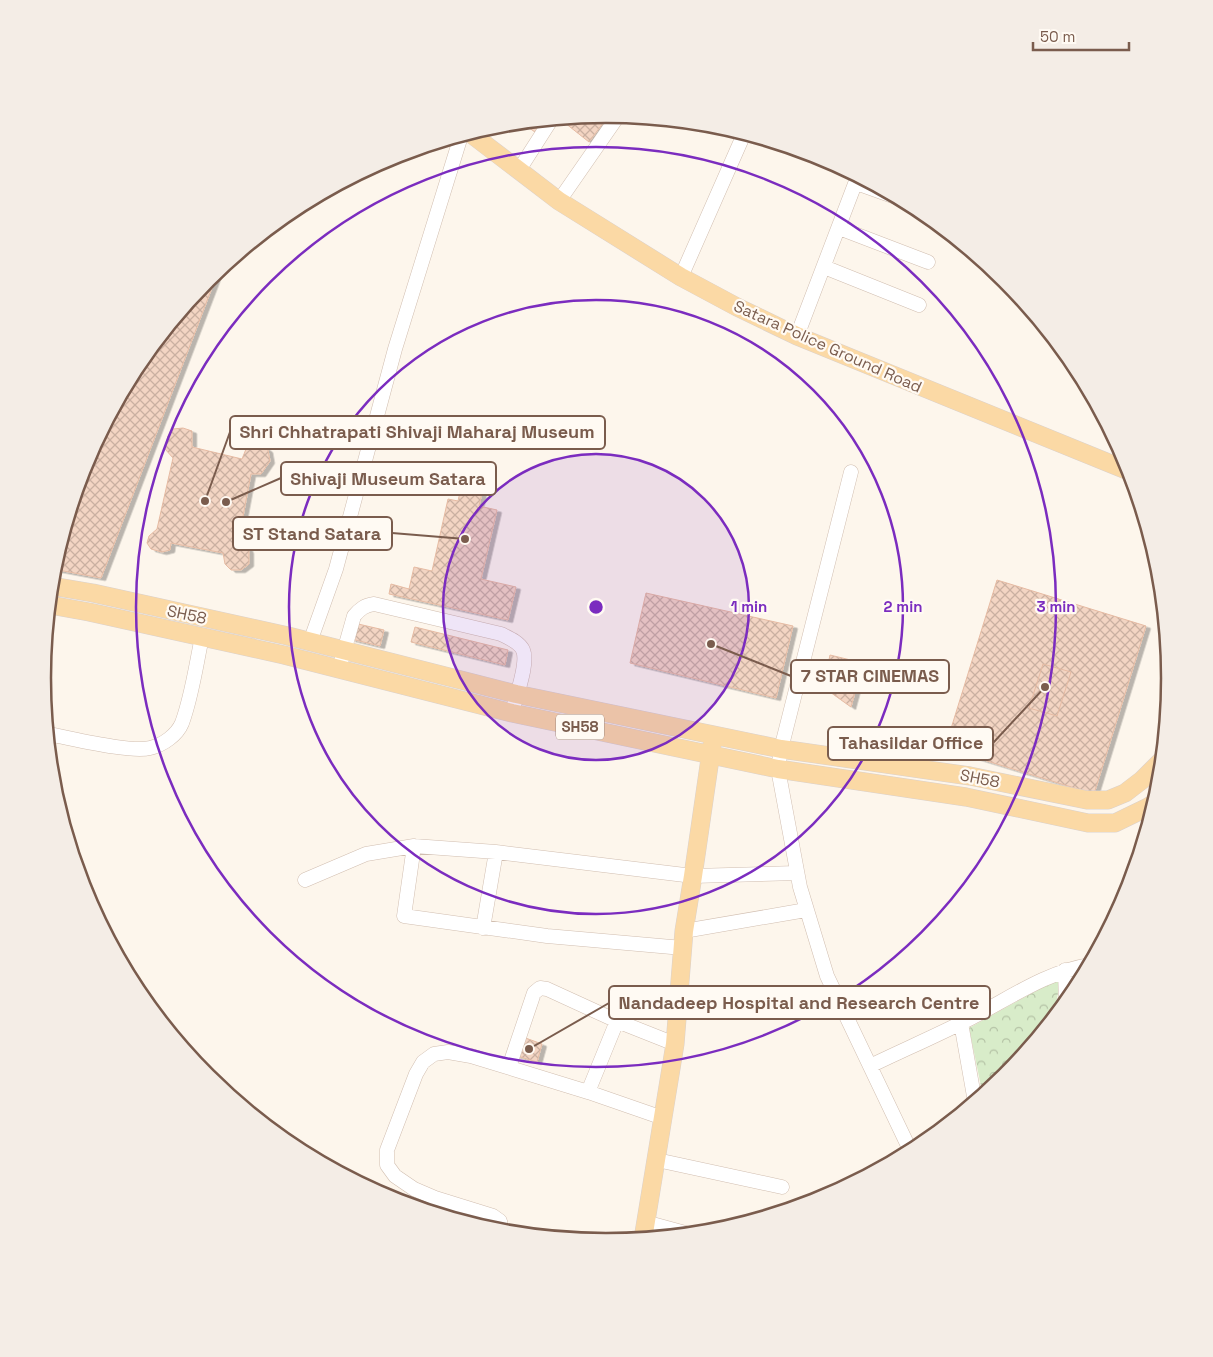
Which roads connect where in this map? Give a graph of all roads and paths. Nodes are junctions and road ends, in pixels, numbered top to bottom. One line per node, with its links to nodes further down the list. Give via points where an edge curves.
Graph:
1 (613, 123): 8 (street)
2 (547, 127): 6 (street)
3 (478, 139): 6 (main road, Satara Police Ground Road)
4 (741, 140): 12 (street)
5 (459, 143): 20 (street, via 395,349 336,569)
6 (519, 170): 8 (main road, Satara Police Ground Road)
7 (856, 183): 9 (street)
8 (559, 201): 12 (main road, Satara Police Ground Road)
9 (839, 228): 10 (street); 11 (street)
10 (928, 262)
11 (824, 267): 13 (street); 14 (street)
12 (681, 277): 14 (main road, Satara Police Ground Road)
13 (919, 305)
14 (796, 336): 15 (main road, Satara Police Ground Road)
15 (1120, 468)
16 (851, 472): 27 (street)
17 (59, 587): 20 (main road, SH58 / SH58)
18 (56, 606): 19 (main road, SH58 / SH58)
19 (202, 637): 22 (main road, SH58 / SH58); 25 (street, via 181,725 167,741 149,749 128,749)
20 (310, 642): 21 (main road, SH58 / SH58)
21 (343, 650): 22 (street); 23 (main road, SH58 / SH58); 23 (street, via 354,616 367,605 374,604 501,634 514,640 523,651 524,666)
22 (338, 669): 24 (main road, SH58 / SH58)
23 (516, 694): 24 (street); 26 (main road, SH58 / SH58)
24 (512, 713): 28 (main road, SH58 / SH58)
25 (54, 735)
26 (713, 735): 27 (main road, SH58 / SH58); 28 (main road)
27 (781, 750): 30 (street); 31 (main road, SH58 / SH58, via 970,776)
28 (710, 755): 30 (main road, SH58 / SH58); 37 (main road)
29 (1154, 768): 31 (main road, SH58 / SH58, via 1125,793 1108,800 1087,800)
30 (778, 769): 33 (main road, SH58 / SH58, via 966,797); 36 (street)
31 (1028, 788): 33 (main road)
32 (1147, 806): 33 (main road, SH58 / SH58, via 1115,823 1088,823)
33 (1024, 809)
34 (414, 846): 35 (street); 38 (street, via 366,854); 40 (street, via 404,916)
35 (496, 852): 37 (street); 40 (street)
36 (797, 873): 37 (street); 39 (street)
37 (694, 876): 41 (main road)
38 (305, 880)
39 (806, 910): 41 (street); 48 (street, via 827,976)
40 (483, 928): 41 (street, via 620,944)
41 (683, 940): 47 (main road)
42 (1080, 967): 43 (street)
43 (1065, 970): 44 (street); 46 (street)
44 (1066, 990)
45 (616, 1021): 47 (street); 49 (street, via 540,988 534,993); 50 (street)
46 (961, 1022): 48 (street); 51 (street)
47 (675, 1044): 52 (main road)
48 (870, 1066): 53 (street)
49 (509, 1067): 50 (street); 56 (street, via 448,1052 434,1054 423,1062 416,1074 387,1150 387,1165 395,1176 414,1189 493,1216)
50 (588, 1092): 52 (street)
51 (974, 1095)
52 (663, 1118): 54 (main road)
53 (907, 1145)
54 (657, 1160): 55 (street); 57 (main road)
55 (782, 1187)
56 (500, 1223)
57 (644, 1230): 58 (street)
58 (658, 1231)

